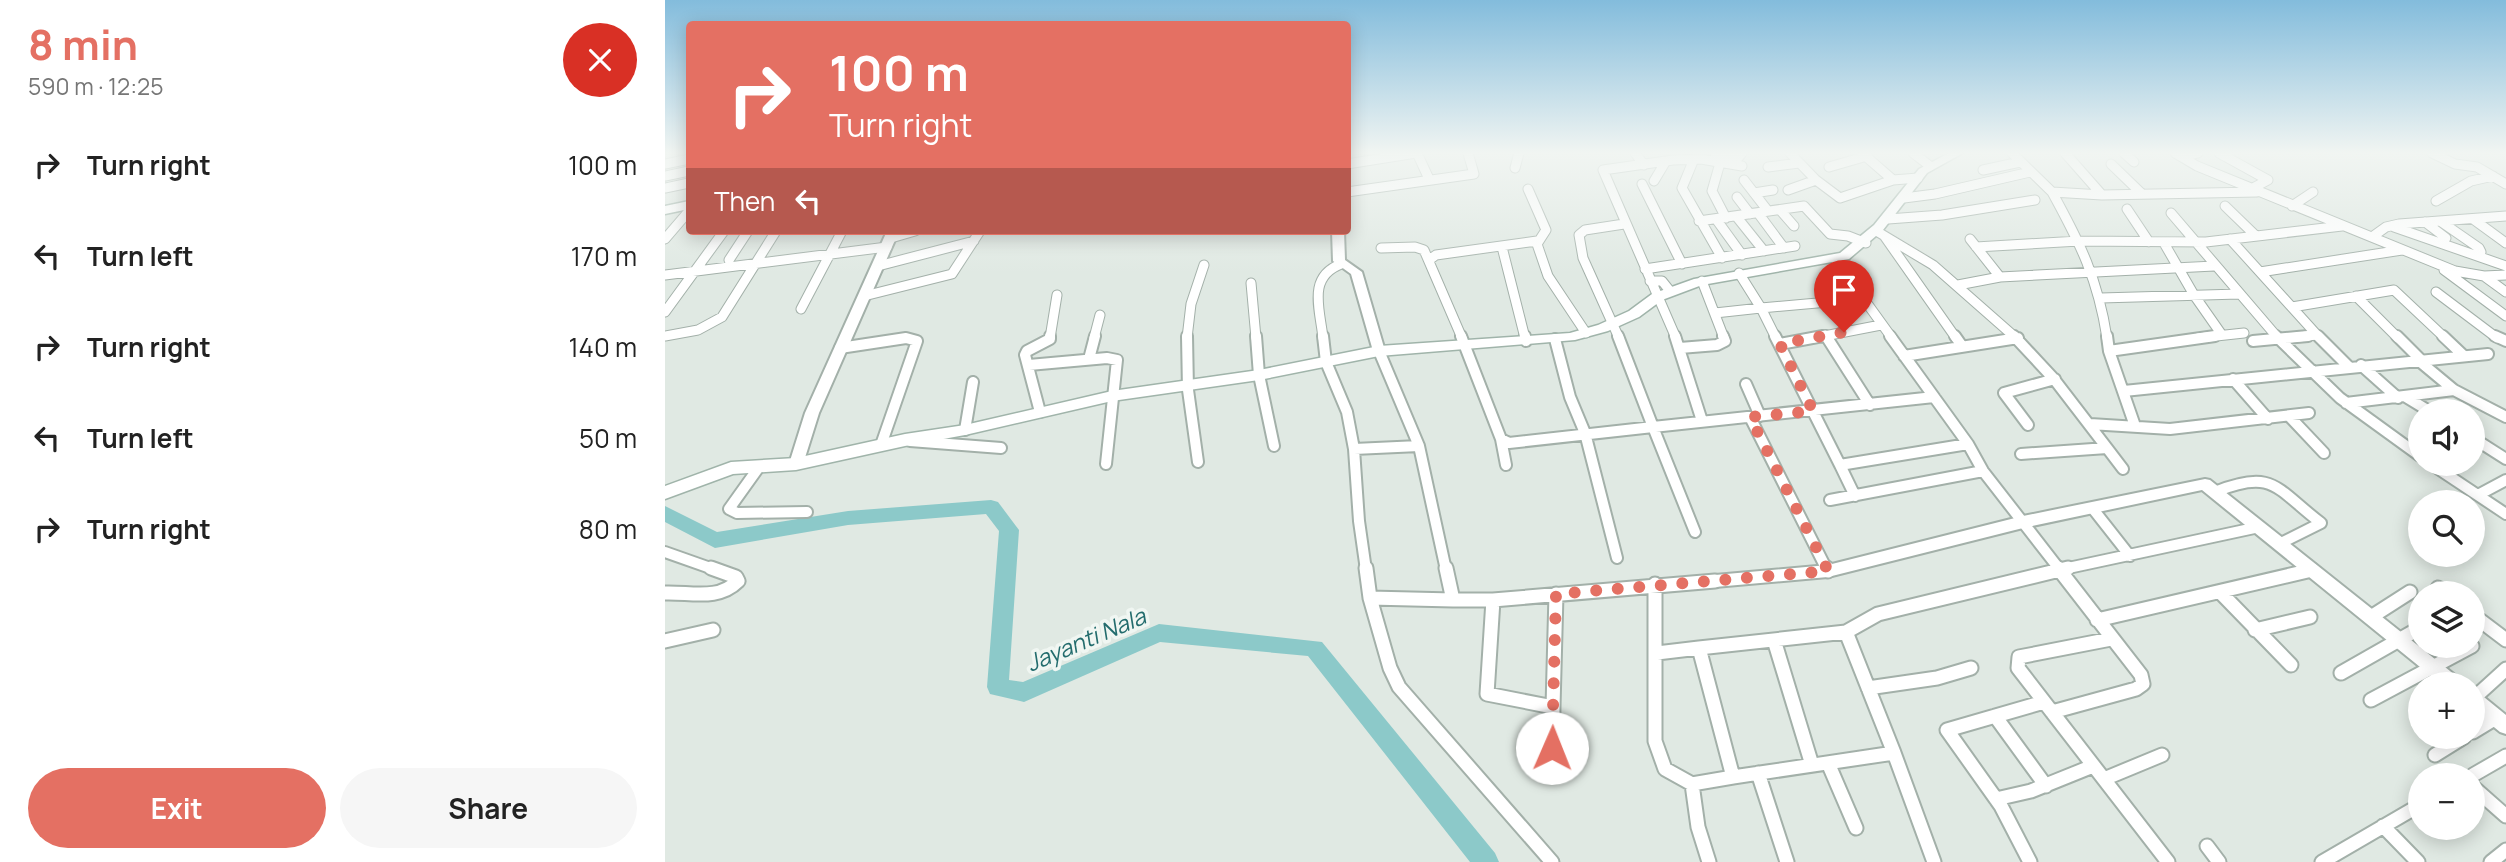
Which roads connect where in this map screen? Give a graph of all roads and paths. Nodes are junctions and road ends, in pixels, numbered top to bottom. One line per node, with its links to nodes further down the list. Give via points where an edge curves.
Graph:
1 (1530, 193): 57 (street, via 1546,230)
2 (1611, 193): 39 (street)
3 (1647, 193): 79 (street)
4 (1685, 193): 37 (street)
5 (1714, 193): 32 (street)
6 (1754, 193): 28 (street)
7 (1834, 193): 8 (street, via 1840,198)
8 (1854, 193)
9 (1907, 193): 19 (main road)
10 (1935, 193): 19 (street)
11 (2053, 193): 58 (street)
12 (2072, 193): 17 (street)
13 (2137, 193): 17 (street)
14 (2262, 193): 24 (street)
15 (2311, 193): 24 (street)
16 (2450, 193): 21 (street)
17 (2102, 195)
18 (1737, 197): 28 (street)
19 (1904, 198): 34 (main road)
20 (2035, 200): 34 (street)
21 (2437, 201)
22 (686, 206): 27 (main road)
23 (2225, 206): 50 (street)
24 (2292, 206): 41 (street)
25 (1780, 209): 28 (street); 40 (street); 61 (street, via 1804,206 1830,234)
26 (2127, 209): 59 (street)
27 (665, 211)
28 (1758, 213): 32 (street); 67 (street)
29 (2171, 213): 60 (street)
30 (686, 214): 53 (street)
31 (2506, 216): 35 (street)
32 (1731, 217): 33 (street); 69 (street)
33 (1716, 219): 37 (street); 72 (street)
34 (1888, 219): 43 (main road)
35 (2473, 219): 36 (street); 63 (street)
36 (2440, 221): 38 (street); 73 (street, via 2479,248 2481,252)
37 (1699, 222): 75 (street)
38 (2425, 222): 42 (street); 52 (street)
39 (1624, 225): 86 (street); 115 (street, via 1579,234 1583,258)
40 (1794, 226)
41 (2342, 226): 50 (street); 51 (street)
42 (2391, 226): 51 (street); 73 (street)
43 (1880, 233): 61 (main road); 97 (street, via 1921,256); 131 (street)
44 (721, 235): 88 (street)
45 (745, 235): 77 (street)
46 (774, 235): 78 (street)
47 (840, 235): 70 (street)
48 (978, 235): 56 (street)
49 (1338, 235): 74 (street)
50 (2256, 236): 55 (street)
51 (2372, 237): 68 (street)
52 (2446, 238)
53 (665, 239)
54 (890, 239): 70 (street); 82 (street)
55 (2230, 239): 60 (street); 89 (street)
56 (974, 241): 82 (street); 104 (street, via 952,274)
57 (1537, 241): 65 (street); 117 (street, via 1549,276)
58 (2079, 241): 59 (street); 87 (street); 94 (street, via 1973,243)
59 (2149, 242): 62 (street)
60 (2194, 242): 62 (street); 83 (street)
61 (1866, 243): 76 (main road)
62 (2164, 243): 85 (street)
63 (2506, 243)
64 (1795, 246): 67 (street)
65 (1502, 247): 71 (street); 126 (street)
66 (1381, 248): 71 (street, via 1415,247)
67 (1784, 248): 69 (street)
68 (2402, 250): 81 (street); 89 (street)
69 (1764, 251): 72 (street)
70 (829, 254): 78 (street); 110 (street)
71 (1427, 255): 129 (street)
72 (1742, 255): 75 (street)
73 (2475, 255): 84 (street)
74 (1339, 257): 134 (street, via 1356,272); 141 (street, via 1317,284)
75 (1722, 258): 79 (street)
76 (1835, 259): 90 (main road); 107 (street)
77 (729, 260)
78 (757, 263): 88 (street); 122 (street, via 716,322)
79 (1682, 264): 86 (street)
80 (1204, 265): 151 (street, via 1189,314)
81 (2437, 265): 93 (street); 114 (street)
82 (878, 266): 104 (street)
83 (2214, 266): 85 (street); 101 (street)
84 (2506, 266)
85 (2179, 268): 87 (street); 103 (street)
86 (1645, 269): 100 (street)
87 (2091, 270): 94 (street); 106 (street)
88 (697, 271): 91 (street); 111 (street)
89 (2260, 272): 108 (street)
90 (1739, 273): 95 (main road); 109 (street)
91 (665, 275)
92 (2506, 275): 93 (street)
93 (2484, 276): 99 (street)
94 (2000, 277): 97 (street)
95 (1702, 281): 100 (main road); 112 (street)
96 (1251, 283): 146 (street)
97 (1958, 285): 123 (street)
98 (2436, 292): 128 (street)
99 (2506, 292)
100 (1664, 294): 115 (main road); 133 (street)
101 (2239, 294): 103 (street); 125 (street)
102 (1057, 295): 142 (street, via 1050,339 1027,351)
103 (2194, 295): 106 (street); 120 (street)
104 (864, 296): 132 (street)
105 (2355, 296): 108 (street); 137 (street, via 2396,291); 140 (street)
106 (2102, 298): 135 (street)
107 (1862, 299): 109 (street); 116 (street)
108 (2292, 307): 121 (street)
109 (1761, 308): 112 (street); 130 (street)
110 (801, 309)
111 (665, 312)
112 (1715, 313): 133 (street, via 1725,341)
113 (1100, 315): 139 (street)
114 (2506, 317)
115 (1613, 323): 117 (main road); 170 (street)
116 (1881, 325): 119 (street); 138 (street)
117 (1586, 333): 124 (main road)
118 (2244, 333): 120 (street)
119 (1825, 335): 130 (street); 159 (street)
120 (2223, 335): 135 (street)
121 (2317, 335): 125 (street); 144 (street)
122 (665, 336)
123 (2018, 338): 131 (street); 147 (street)
124 (1555, 340): 126 (main road); 173 (street)
125 (2278, 340): 127 (street); 145 (street)
126 (1526, 341): 129 (main road)
127 (2253, 341)
128 (2506, 341)
129 (1464, 344): 134 (main road); 174 (street)
130 (1780, 344): 160 (street)
131 (1962, 346): 138 (street)
132 (840, 348): 177 (street, via 906,338 917,341); 189 (street)
133 (1680, 348): 167 (street)
134 (1379, 351): 141 (main road); 180 (street)
135 (2109, 351): 153 (street)
136 (2488, 354): 137 (street)
137 (2463, 355): 140 (street)
138 (1904, 356): 155 (street)
139 (1089, 359): 142 (street); 154 (street, via 1117,360)
140 (2419, 360): 143 (street); 152 (street)
141 (1326, 362): 146 (main road); 184 (street, via 1347,412)
142 (1029, 365): 161 (street)
143 (2361, 365): 144 (street); 156 (street)
144 (2349, 367): 145 (street)
145 (2313, 370): 148 (street); 158 (street)
146 (1259, 375): 151 (main road); 179 (street)
147 (2055, 379): 168 (street); 169 (street, via 2004,393)
148 (2233, 379): 153 (street); 166 (street)
149 (973, 382): 172 (street)
150 (1746, 384): 165 (street)
151 (1188, 386): 154 (main road); 188 (street)
152 (2454, 390): 156 (street); 163 (street)
153 (2124, 391): 171 (street)
154 (1112, 396): 161 (main road); 190 (street)
155 (1934, 397): 159 (street); 176 (street)
156 (2402, 397): 157 (street); 158 (street)
157 (2408, 400)
158 (2346, 403): 181 (street)
159 (1870, 405): 160 (street)
160 (1813, 411): 165 (street); 192 (street)
161 (1040, 412): 172 (main road)
162 (2309, 413): 164 (street)
163 (2504, 413)
164 (2289, 416): 166 (street); 185 (street)
165 (1755, 417): 167 (street); 217 (street)
166 (2268, 419): 171 (street, via 2171,429)
167 (1702, 421): 170 (street)
168 (2090, 424): 171 (street); 183 (street)
169 (2028, 425)
170 (1653, 426): 173 (street); 210 (street)
171 (2135, 426)
172 (965, 430): 175 (main road)
173 (1585, 433): 174 (street, via 1509,443); 214 (street)
174 (1501, 439): 191 (street)
175 (905, 440): 177 (main road); 182 (street)
176 (1968, 444): 192 (street); 195 (street)
177 (881, 445): 189 (main road)
178 (2485, 445): 187 (street)
179 (1274, 446)
180 (1419, 446): 184 (street); 225 (street)
181 (2408, 447)
182 (1001, 448)
183 (2107, 448): 186 (street); 194 (street)
184 (1355, 449): 224 (street)
185 (2324, 453)
186 (2021, 454)
187 (2506, 458)
188 (1198, 462)
189 (796, 464): 193 (main road)
190 (1106, 464)
191 (1506, 465)
192 (1840, 465): 202 (street)
193 (759, 467): 201 (main road, via 719,471); 206 (street, via 729,509 737,513)
194 (2123, 469)
195 (1983, 471): 202 (street); 208 (street)
196 (2449, 476): 198 (street)
197 (2506, 481): 200 (street)
198 (2470, 490)
199 (2215, 492): 205 (street, via 2206,484); 209 (street); 211 (street, via 2259,480 2321,523)
200 (2485, 492)
201 (665, 493)
202 (1855, 496): 203 (street)
203 (1830, 500)
204 (2485, 500): 207 (street)
205 (2093, 509): 208 (street); 213 (street)
206 (807, 512)
207 (2506, 514)
208 (2023, 522): 216 (street); 217 (street)
209 (2259, 527): 211 (street); 213 (street)
210 (1695, 532)
211 (2279, 544): 215 (street)
212 (665, 552): 221 (street, via 738,581 720,594)
213 (2130, 556): 216 (street)
214 (1617, 558)
215 (2312, 569): 220 (street); 228 (street)
216 (2059, 570): 229 (street); 233 (street, via 1878,614)
217 (1828, 571): 218 (street)
218 (1714, 581): 219 (street)
219 (1655, 584): 223 (street); 241 (street)
220 (2220, 592): 229 (street); 232 (street)
221 (665, 593)
222 (2408, 593): 228 (street)
223 (1556, 594): 226 (street); 252 (street)
224 (1370, 598): 225 (street); 280 (street, via 1399,687)
225 (1453, 600): 226 (street)
226 (1493, 600): 252 (street, via 1487,694)
227 (2310, 617): 232 (street)
228 (2371, 617): 239 (street)
229 (2097, 620): 235 (street)
230 (2485, 624): 237 (street)
231 (713, 629): 238 (street)
232 (2255, 629): 243 (street)
233 (1846, 632): 236 (street); 249 (street)
234 (2408, 636): 239 (street)
235 (2111, 639): 253 (street, via 2019,657 2018,668); 253 (street, via 2143,684)
236 (1774, 640): 240 (street); 264 (street)
237 (2506, 640)
238 (665, 641)
239 (2400, 641): 245 (street); 248 (street)
240 (1699, 648): 241 (street); 268 (street)
241 (1657, 653): 270 (street, via 1655,741 1665,769)
242 (2450, 658): 245 (street)
243 (2291, 665)
244 (1971, 668): 249 (street)
245 (2433, 668): 247 (street); 251 (street)
246 (2506, 669): 250 (street)
247 (2438, 672)
248 (2341, 673)
249 (1868, 688): 259 (street)
250 (2485, 688)
251 (2371, 701)
252 (1553, 707): 257 (street)
253 (2048, 707): 255 (street); 265 (street)
254 (2485, 709): 256 (street)
255 (1995, 716): 271 (street); 273 (street, via 1947,730)
256 (2501, 722)
257 (1552, 748)
258 (2445, 749): 261 (street)
259 (1894, 753): 263 (street); 283 (street)
260 (2162, 755): 269 (street)
261 (2435, 755)
262 (2506, 756): 266 (street)
263 (1828, 763): 264 (street); 277 (street)
264 (1812, 765): 267 (street)
265 (2093, 766): 269 (street); 271 (street)
266 (2485, 768)
267 (1758, 773): 268 (street); 282 (street)
268 (1733, 777): 270 (street)
269 (2104, 779): 285 (street)
270 (1692, 784): 281 (street)
271 (2046, 786): 273 (street)
272 (2485, 798): 275 (street)
273 (1996, 799): 284 (street)
274 (2408, 812): 276 (street)
275 (2506, 816)
276 (2383, 827): 287 (street); 288 (street)
277 (1856, 828)
278 (2207, 846): 286 (street)
279 (2506, 850): 289 (street)
280 (1552, 862)
281 (1709, 862)
282 (1787, 862)
283 (1934, 862)
284 (2030, 862)
285 (2168, 862)
286 (2219, 862)
287 (2322, 862)
288 (2418, 862)
289 (2491, 862)

